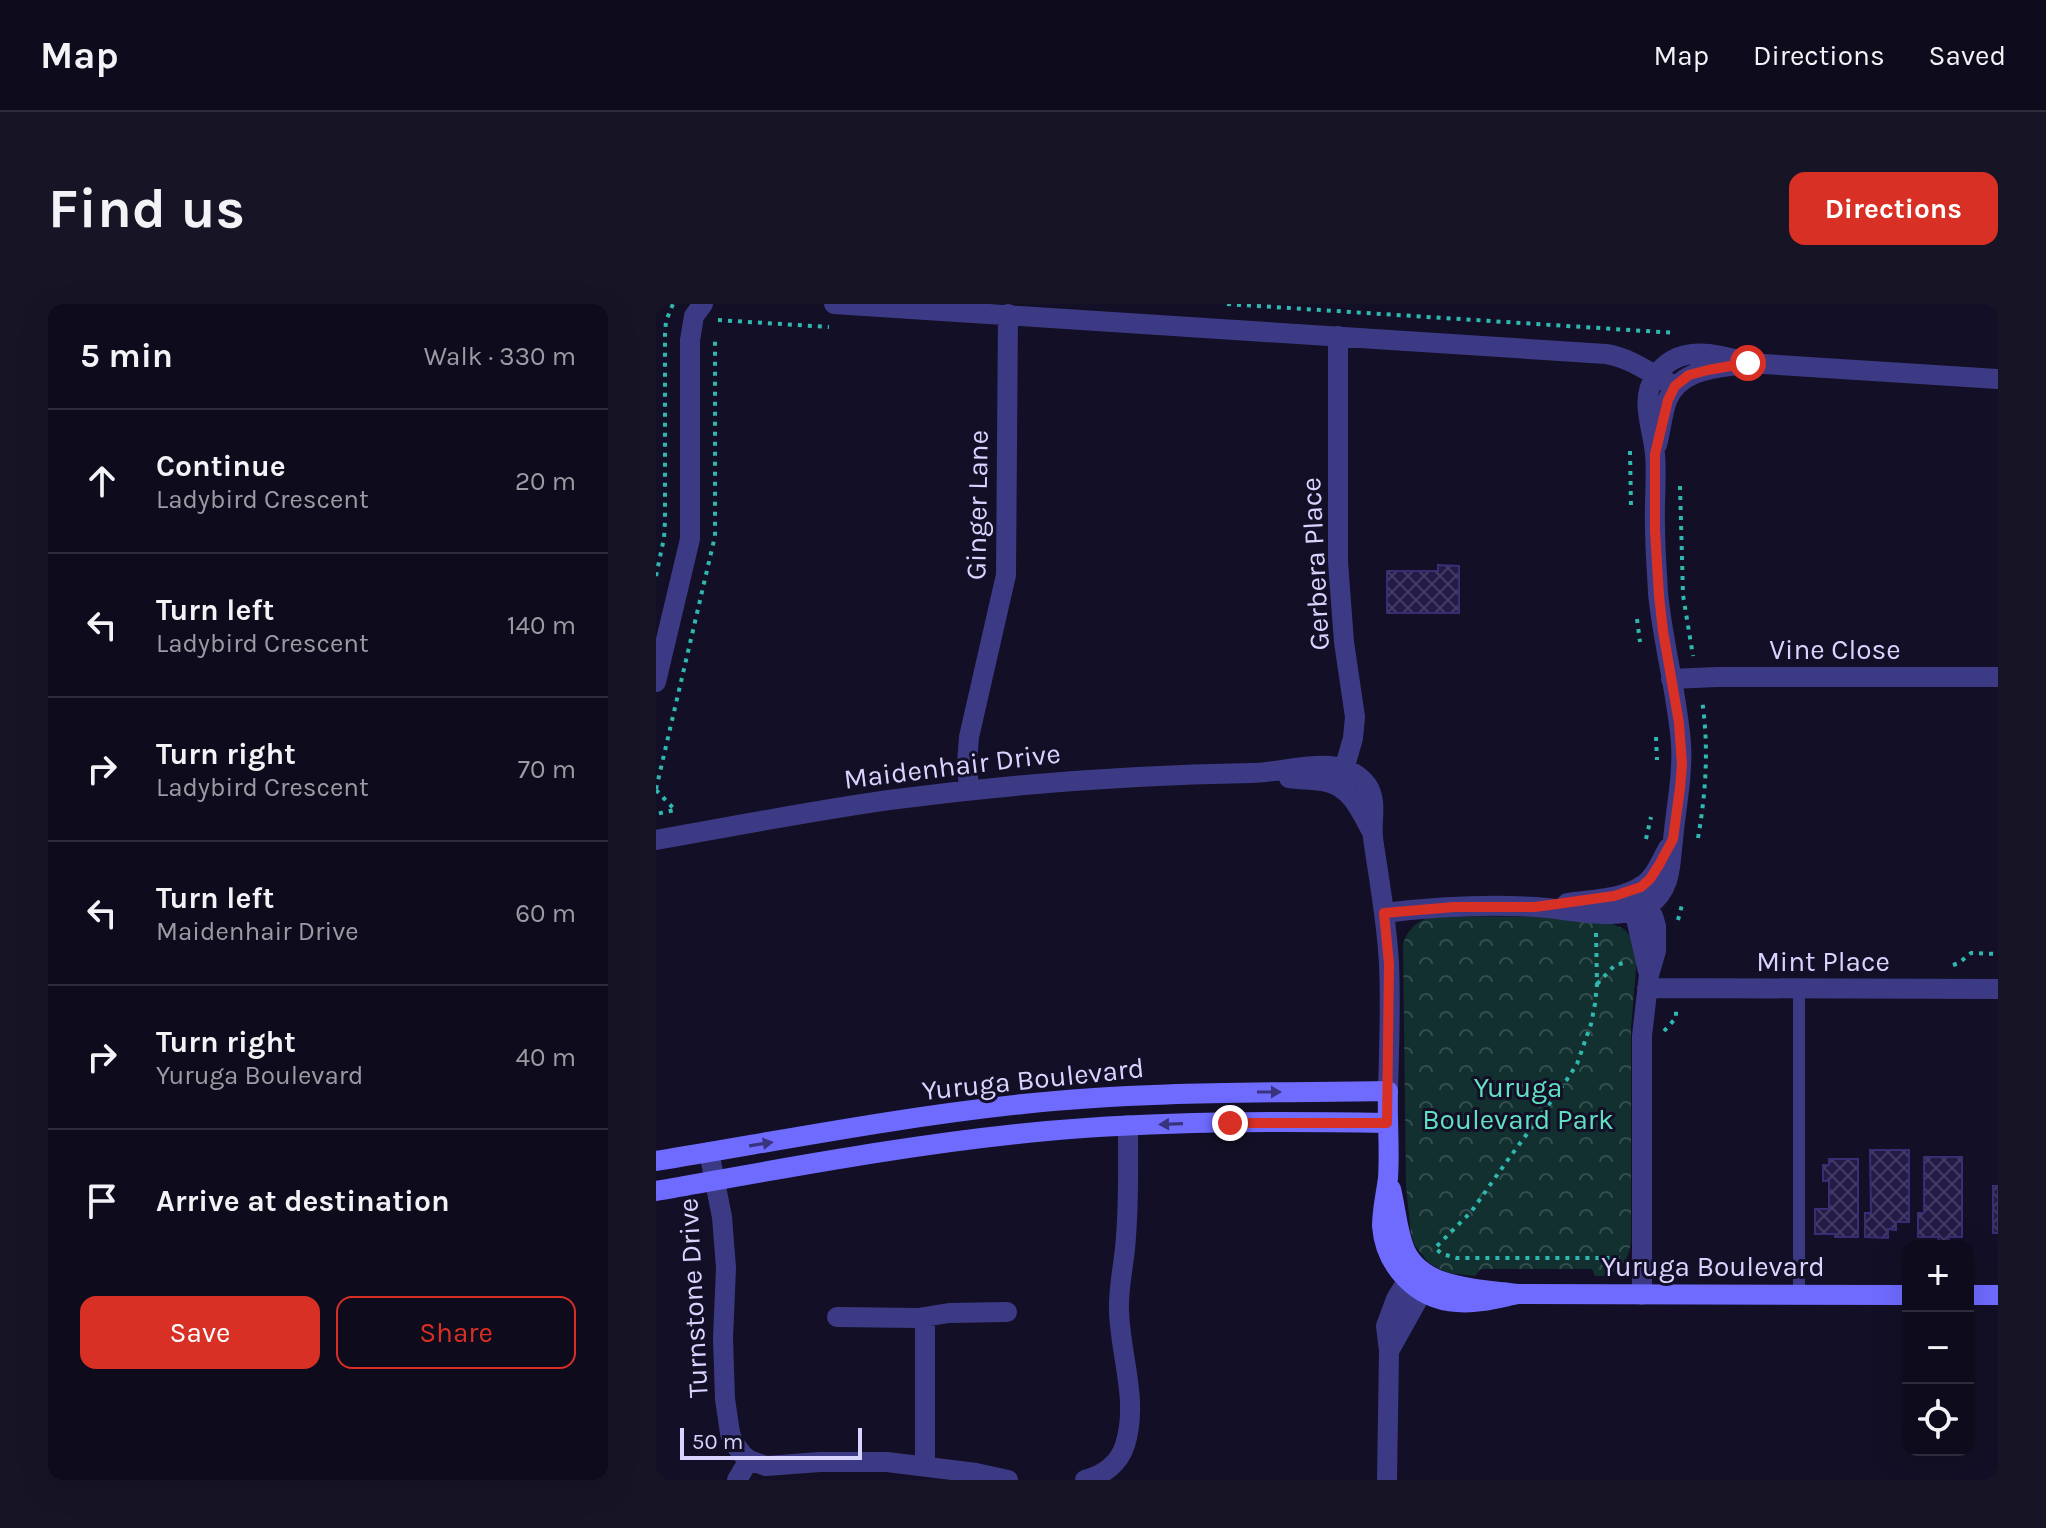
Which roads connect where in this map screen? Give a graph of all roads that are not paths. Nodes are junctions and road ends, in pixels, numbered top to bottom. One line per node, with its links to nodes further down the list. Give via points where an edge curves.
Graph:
1 (834, 304): 3 (street)
2 (703, 308): 12 (street, via 694,316 690,340 690,539)
3 (1008, 314): 4 (street); 14 (street, Ginger Lane, via 1006,575 969,737)
4 (1338, 336): 6 (street, via 1606,354 1630,360); 13 (street, Gerbera Place, via 1338,562 1355,717)
5 (1748, 363): 6 (street, via 1715,353 1681,356); 7 (street); 8 (street, via 1689,375)
6 (1655, 376): 8 (street); 9 (street, via 1648,413)
7 (1998, 379)
8 (1675, 386): 9 (street)
9 (1655, 454): 11 (street, via 1659,596)
10 (1998, 677): 11 (street, Vine Close)
11 (1671, 679): 16 (street, via 1682,765 1673,839)
12 (656, 682)
13 (1342, 778): 14 (street, Maidenhair Drive, via 1337,766 1323,766); 18 (street, via 1358,776 1370,791)
14 (969, 790): 15 (street, Maidenhair Drive)
15 (656, 840)
16 (1636, 903): 17 (street, via 1614,896); 17 (street, via 1623,913); 19 (street)
17 (1535, 907): 18 (street)
18 (1384, 913): 22 (street)
19 (1648, 981): 20 (street, Mint Place, via 1676,989); 31 (street, via 1642,1036)
20 (1799, 989): 21 (street, Mint Place); 30 (lane)
21 (1998, 989)
22 (1388, 1091): 23 (street); 25 (street, Yuruga Boulevard, one-way to 22, via 959,1112 1080,1099)
23 (1387, 1123): 24 (street, Yuruga Boulevard, one-way to 24); 29 (street, via 1385,1243 1399,1273)
24 (1128, 1125): 27 (street, Yuruga Boulevard, via 983,1138); 40 (street, via 1119,1324 1129,1427 1122,1455)
25 (709, 1152): 26 (street, Yuruga Boulevard); 27 (street, Turnstone Drive)
26 (656, 1161)
27 (715, 1180): 28 (street, Yuruga Boulevard); 38 (street, Turnstone Drive, via 726,1268 725,1399 733,1442)
28 (656, 1191)
29 (1418, 1282): 31 (street, Yuruga Boulevard, via 1455,1302 1518,1294); 44 (street, via 1389,1351)
30 (1799, 1294): 31 (street, Yuruga Boulevard); 32 (street, Yuruga Boulevard)
31 (1642, 1295)
32 (1902, 1295)
33 (1974, 1295): 34 (street)
34 (1998, 1295)
35 (1007, 1312): 37 (street)
36 (837, 1317): 37 (street)
37 (925, 1317): 39 (street)
38 (749, 1460): 39 (street, via 766,1466 853,1461); 41 (street)
39 (925, 1466): 42 (street)
40 (1108, 1476): 43 (street)
41 (737, 1480)
42 (1008, 1480)
43 (1085, 1480)
44 (1387, 1480)

